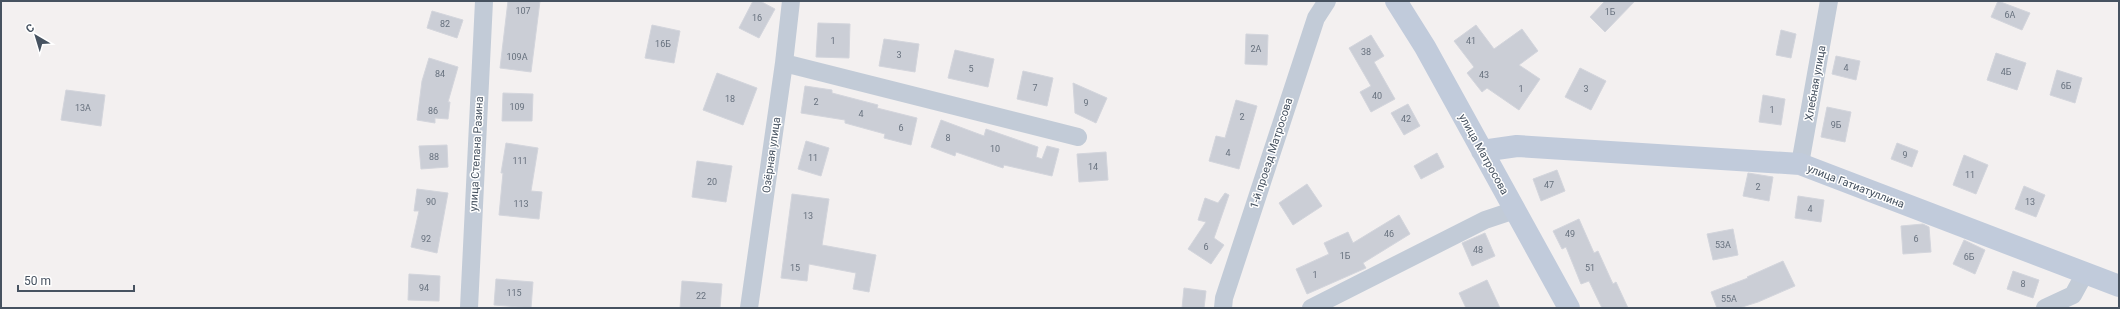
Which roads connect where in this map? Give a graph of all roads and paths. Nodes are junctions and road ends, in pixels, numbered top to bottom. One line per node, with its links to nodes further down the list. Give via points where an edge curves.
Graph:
1 (484, 1): 13 (street, улица Степана Разина)
2 (791, 1): 6 (street, Озёрная улица)
3 (1327, 1): 15 (street, 1-й проезд Матросова, via 1316,18 1226,291)
4 (1396, 1): 8 (street, улица Матросова, via 1425,47)
5 (1829, 1): 9 (street, Хлебная улица)
6 (784, 63): 7 (street); 14 (street, Озёрная улица)
7 (1078, 137)
8 (1482, 151): 9 (street, улица Гатиатуллина, via 1517,146); 10 (street, улица Матросова)
9 (1800, 164): 11 (street, улица Гатиатуллина)
10 (1515, 210): 16 (street, via 1485,220); 17 (street, улица Матросова)
11 (2085, 273): 12 (street, улица Гатиатуллина); 18 (street, via 2073,295)
12 (2119, 286)
13 (469, 308)
14 (749, 308)
15 (1223, 308)
16 (1311, 308)
17 (1569, 308)
18 (2045, 308)

